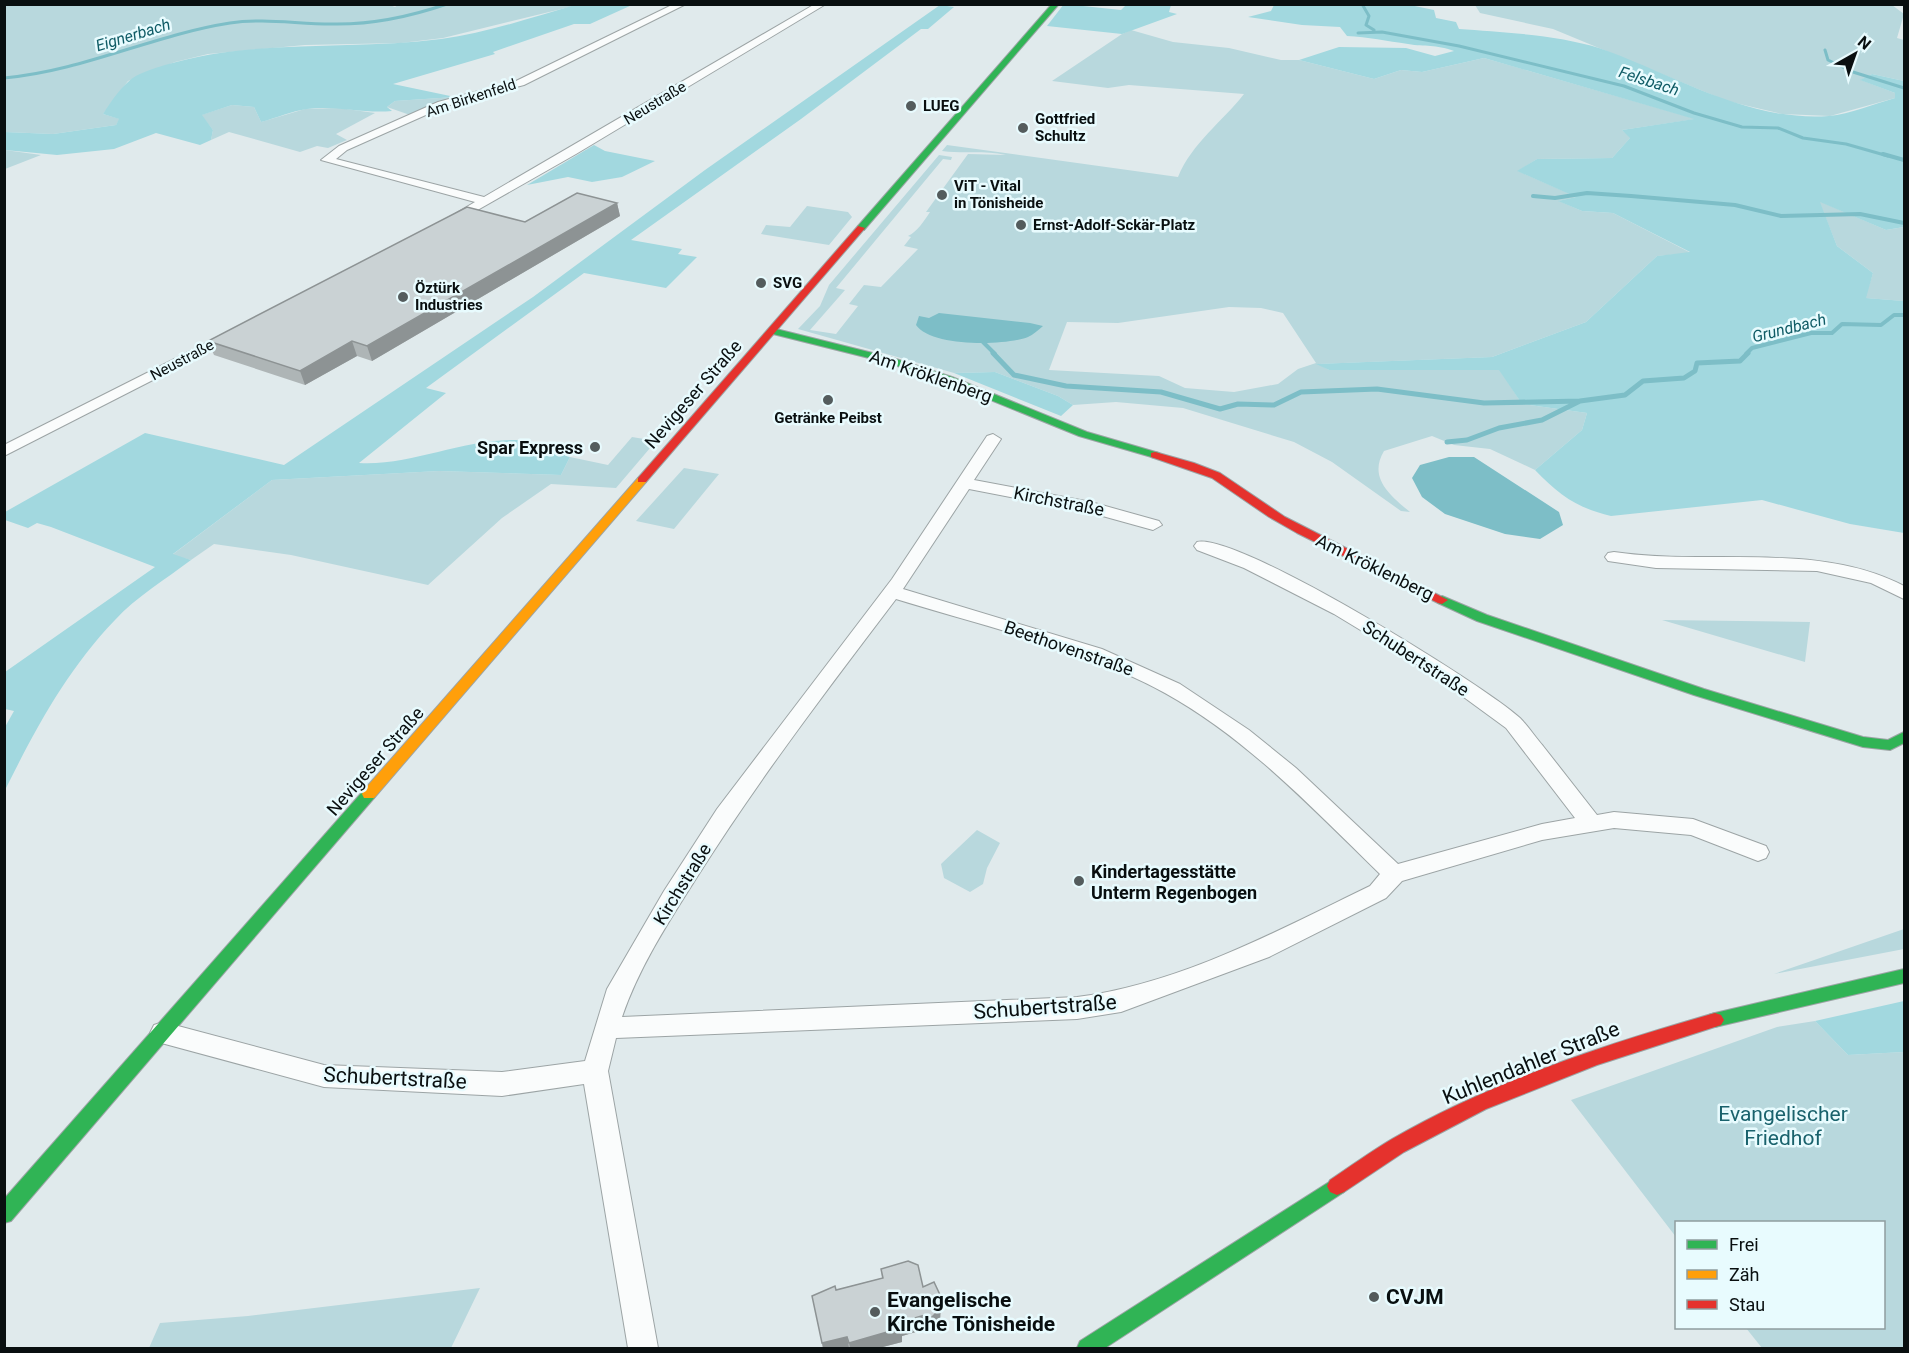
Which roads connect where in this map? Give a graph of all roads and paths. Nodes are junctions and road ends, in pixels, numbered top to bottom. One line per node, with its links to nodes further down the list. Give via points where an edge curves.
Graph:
1 (682, 4): 4 (street, Am Birkenfeld, via 520,83 442,104 343,148 327,160)
2 (822, 4): 4 (street, Neustraße)
3 (1056, 4): 7 (main road, Nevigeser Straße)
4 (488, 201): 5 (street, Neustraße)
5 (438, 227)
6 (249, 325): 9 (street, Neustraße)
7 (772, 331): 16 (main road, Am Kröklenberg, via 948,378 1083,434 1184,463 1224,480 1265,510 1387,575 1482,618 1835,735 1890,745); 22 (main road, Nevigeser Straße)
8 (993, 439): 10 (street, Kirchstraße)
9 (4, 452)
10 (964, 483): 11 (street, Kirchstraße, via 1091,507); 14 (street, Kirchstraße)
11 (1153, 525)
12 (1203, 546): 17 (street, Schubertstraße, via 1250,564 1341,610 1435,666 1513,723)
13 (1614, 557): 15 (street, via 1656,563 1812,564 1877,580)
14 (892, 592): 19 (street, Beethovenstraße, via 1095,653 1173,689 1242,735 1289,773); 21 (street, Kirchstraße, via 725,815 619,988)
15 (1905, 593)
16 (1905, 737)
17 (1590, 822): 18 (street, Schubertstraße, via 1693,826); 19 (street, Schubertstraße)
18 (1758, 852)
19 (1394, 874): 21 (street, Schubertstraße, via 1378,892 1261,950 1121,1002 1068,1008)
20 (1905, 976): 26 (main road, Kuhlendahler Straße, via 1758,1008 1666,1034 1500,1095 1406,1141)
21 (606, 1027): 23 (street, Kirchstraße)
22 (163, 1033): 23 (street, Schubertstraße, via 324,1076 502,1084); 24 (main road, Nevigeser Straße)
23 (595, 1071): 25 (street, Kirchstraße)
24 (4, 1214)
25 (643, 1348)
26 (1087, 1348)

